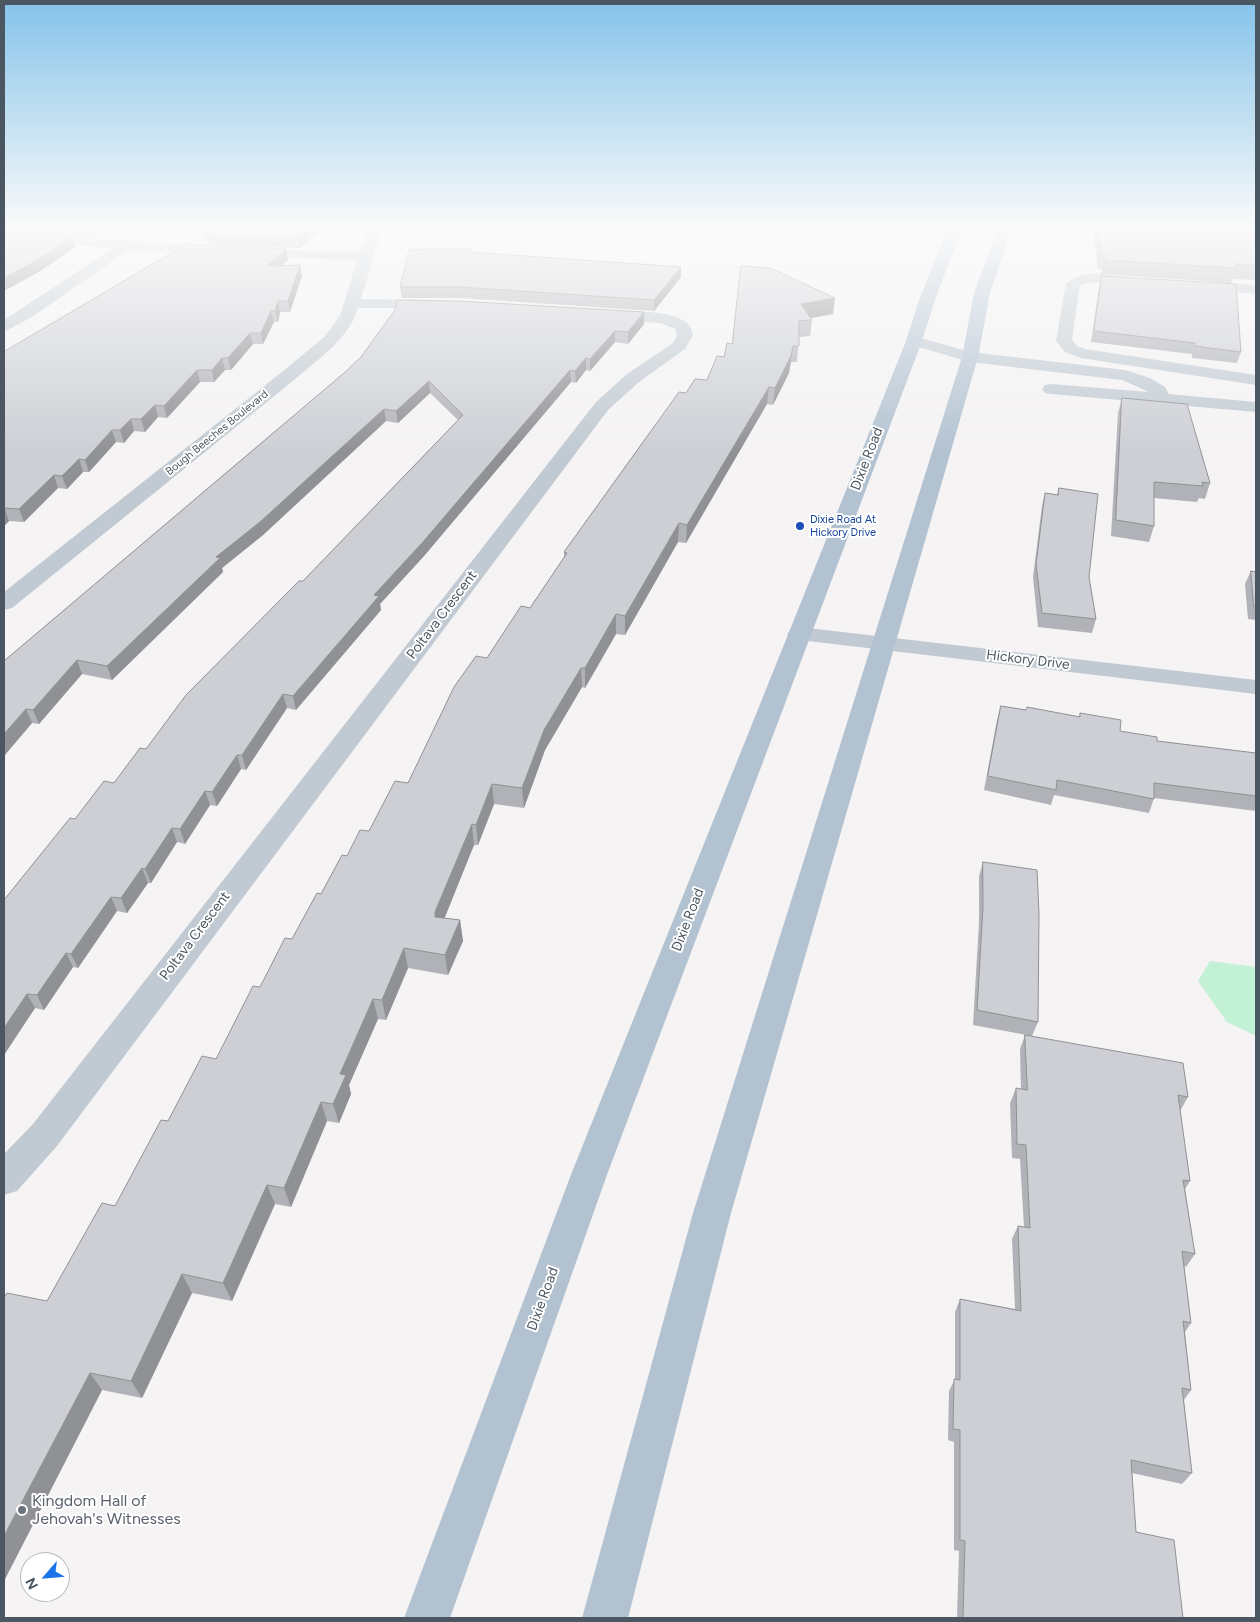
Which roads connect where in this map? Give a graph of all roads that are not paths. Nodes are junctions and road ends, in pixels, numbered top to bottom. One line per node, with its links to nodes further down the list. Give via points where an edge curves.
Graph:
1 (45, 301): 8 (street)
2 (927, 301): 9 (main road, Dixie Road)
3 (981, 301): 10 (main road)
4 (1070, 301): 11 (street, via 1064,341 1071,349)
5 (353, 303): 6 (street); 15 (street, Bough Beeches Boulevard, via 348,317 320,349)
6 (460, 305)
7 (586, 314): 19 (street, Poltava Crescent, via 662,318 680,326 686,333 679,346 633,378 602,406 45,1135)
8 (4, 327)
9 (914, 341): 10 (street); 16 (main road, Dixie Road)
10 (970, 357): 13 (street, via 1124,375 1159,391); 17 (main road)
11 (1256, 380)
12 (1051, 389): 13 (street)
13 (1162, 399): 14 (street)
14 (1256, 407)
15 (4, 603)
16 (799, 634): 17 (street, Hickory Drive); 20 (main road, Dixie Road, via 590,1172)
17 (884, 644): 18 (street, Hickory Drive); 21 (main road, via 712,1213)
18 (1256, 687)
19 (4, 1179)
20 (427, 1618)
21 (604, 1618)

